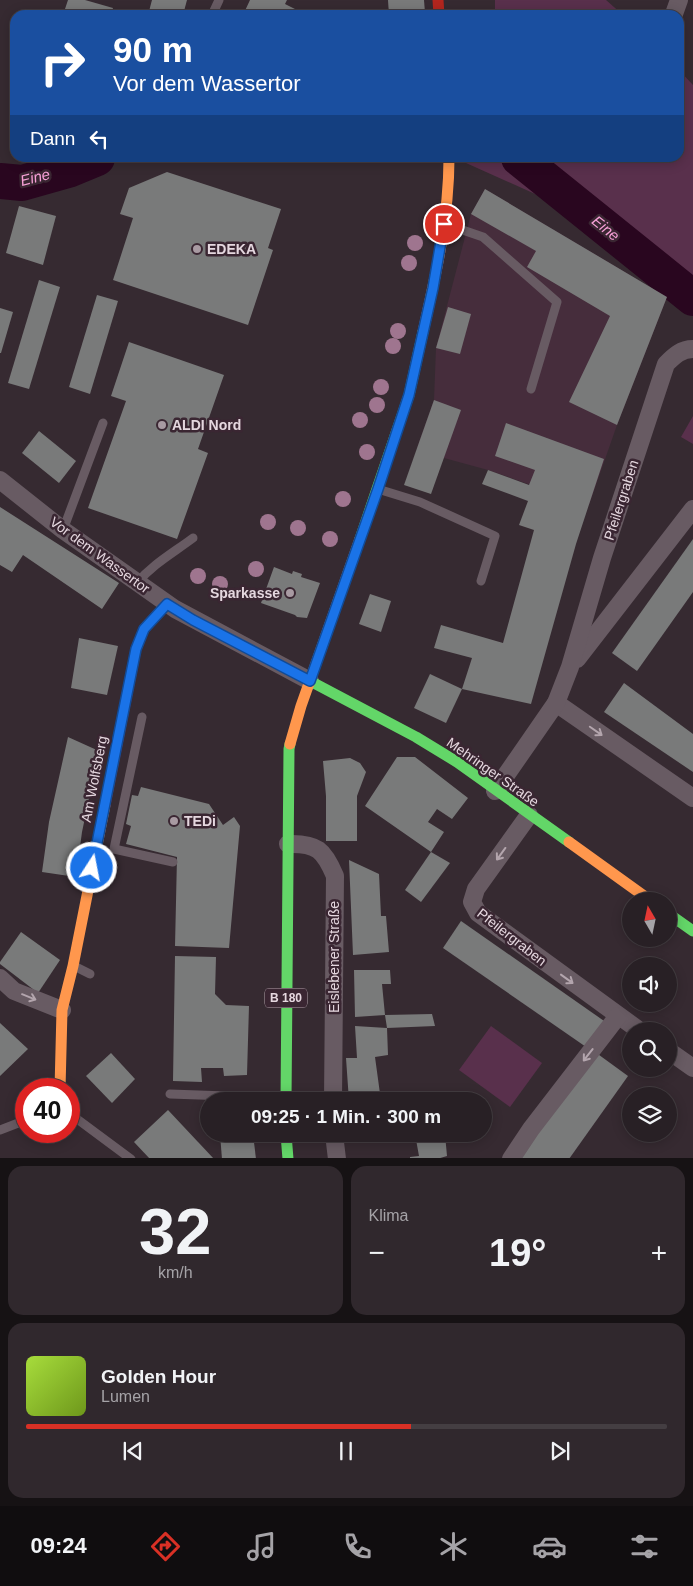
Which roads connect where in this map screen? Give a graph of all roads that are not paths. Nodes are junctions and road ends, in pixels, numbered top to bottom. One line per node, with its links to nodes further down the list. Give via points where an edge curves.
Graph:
1 (450, 162): 2 (main road, B 180)
2 (444, 224): 4 (lane, via 482,237 557,302); 7 (main road, B 180, via 416,367)
3 (693, 349): 14 (street, Pfeilergraben, via 686,349 666,364)
4 (531, 389)
5 (104, 423): 9 (lane)
6 (0, 480): 9 (street, Vor dem Wassertor)
7 (378, 489): 11 (lane, via 420,502 495,536); 15 (main road, B 180)
8 (693, 508): 14 (street, Pfeilergraben)
9 (64, 530): 12 (street, Vor dem Wassertor)
10 (193, 538): 12 (lane, via 165,557)
11 (481, 581)
12 (137, 583): 13 (street, Vor dem Wassertor)
13 (167, 604): 15 (street, Vor dem Wassertor); 26 (main road, Am Wolfsberg, via 144,629 136,649)
14 (570, 667): 16 (street, Pfeilergraben)
15 (310, 681): 18 (main road, Mehringer Straße, via 416,737); 21 (main road, B 180, via 289,749)
16 (556, 703): 18 (street, Pfeilergraben); 19 (street, one-way to 19)
17 (142, 717): 22 (lane, via 114,849)
18 (495, 791): 20 (main road, Mehringer Straße)
19 (693, 798)
20 (529, 815): 23 (main road, Mehringer Straße); 30 (street, Pfeilergraben, one-way to 30, via 476,889 472,902 478,913)
21 (288, 844): 35 (main road, B 180); 36 (street, Eislebener Straße, via 313,847 327,857 335,876)
22 (172, 862)
23 (638, 892)
24 (678, 920): 25 (main road)
25 (693, 931)
26 (74, 966): 27 (lane); 29 (main road, Am Wolfsberg)
27 (90, 974)
28 (0, 978): 29 (street, one-way to 29, via 14,991)
29 (62, 1010): 34 (main road, Am Wolfsberg)
30 (618, 1016): 31 (street, Pfeilergraben); 47 (street, one-way to 47)
31 (627, 1022)
32 (677, 1057): 33 (street)
33 (693, 1068)
34 (60, 1078)
35 (286, 1092)
36 (333, 1092)
37 (170, 1094): 38 (lane)
38 (200, 1096)
39 (80, 1121): 44 (lane)
40 (15, 1124): 41 (lane)
41 (0, 1130)
42 (287, 1142): 45 (main road)
43 (335, 1142): 46 (street)
44 (130, 1158)
45 (288, 1158)
46 (337, 1158)
47 (511, 1158)

